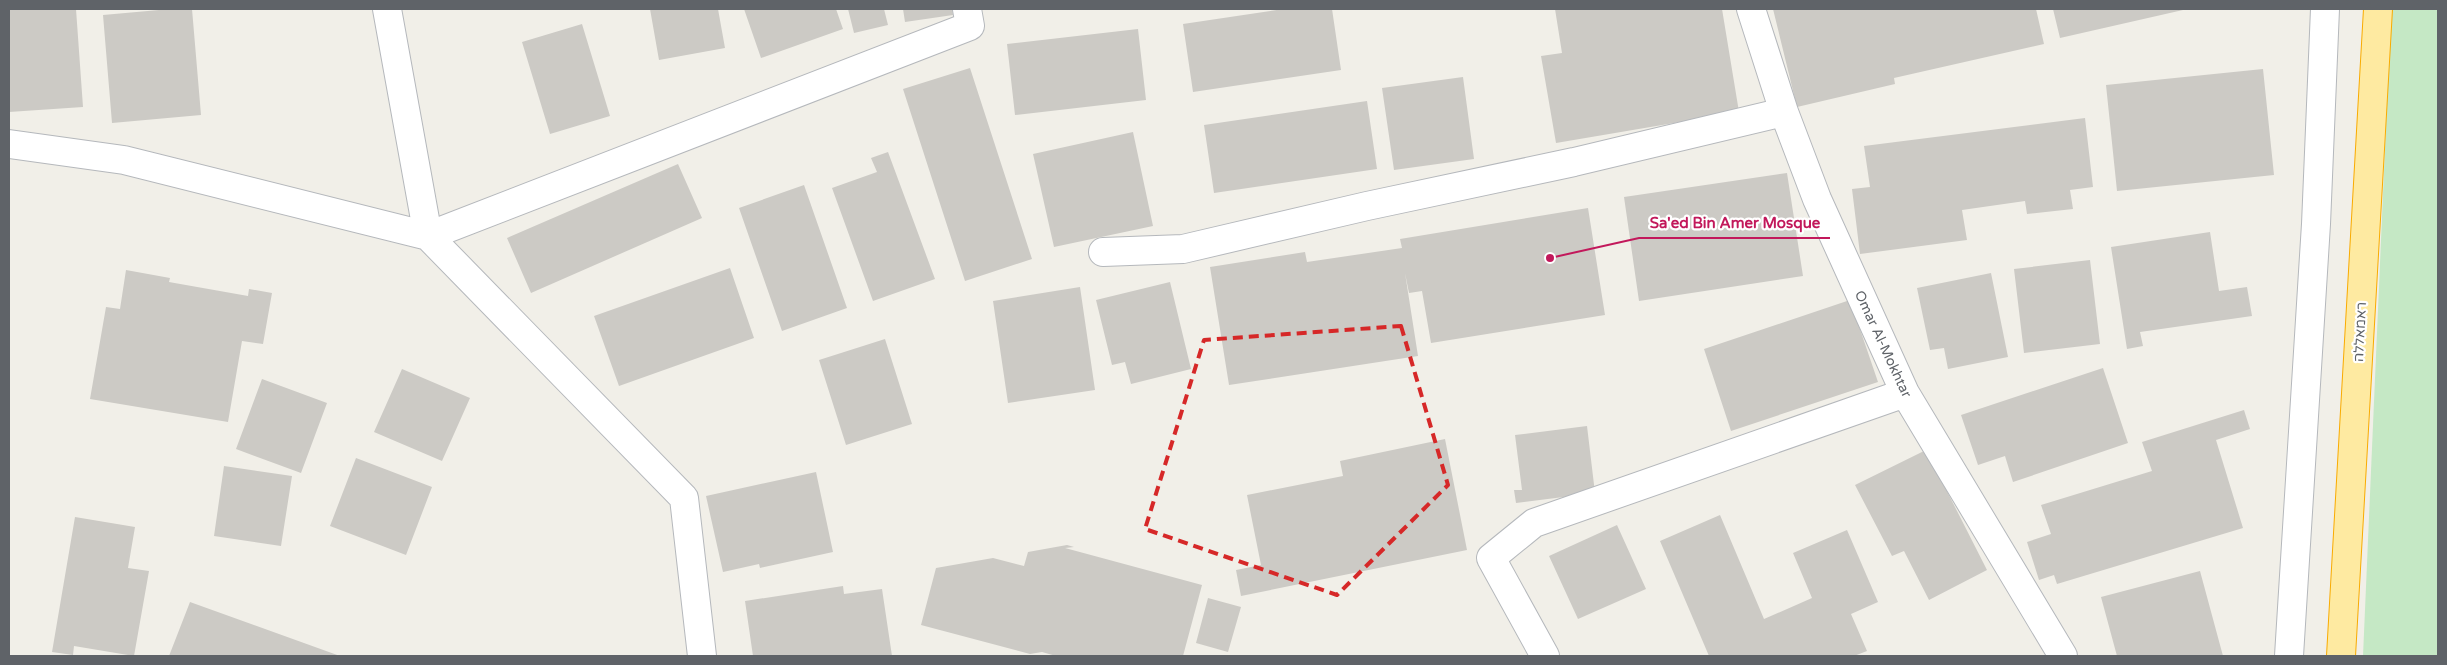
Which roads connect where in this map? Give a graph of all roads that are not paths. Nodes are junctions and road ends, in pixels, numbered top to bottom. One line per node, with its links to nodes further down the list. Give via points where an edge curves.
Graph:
1 (387, 9): 8 (street)
2 (1751, 9): 6 (street, Omar Al-Mokhtar)
3 (2325, 9): 14 (street, via 2316,224)
4 (2378, 9): 15 (highway, ראמאללה)
5 (968, 17): 8 (street)
6 (1784, 112): 9 (street, via 1183,249); 10 (street, Omar Al-Mokhtar, via 1818,199)
7 (9, 144): 8 (street, via 124,160)
8 (428, 236): 11 (street, via 684,498)
9 (1103, 252)
10 (1905, 393): 12 (street, via 1534,523 1492,558); 13 (street, Omar Al-Mokhtar)
11 (702, 656)
12 (1545, 656)
13 (2063, 656)
14 (2289, 656)
15 (2341, 656)

